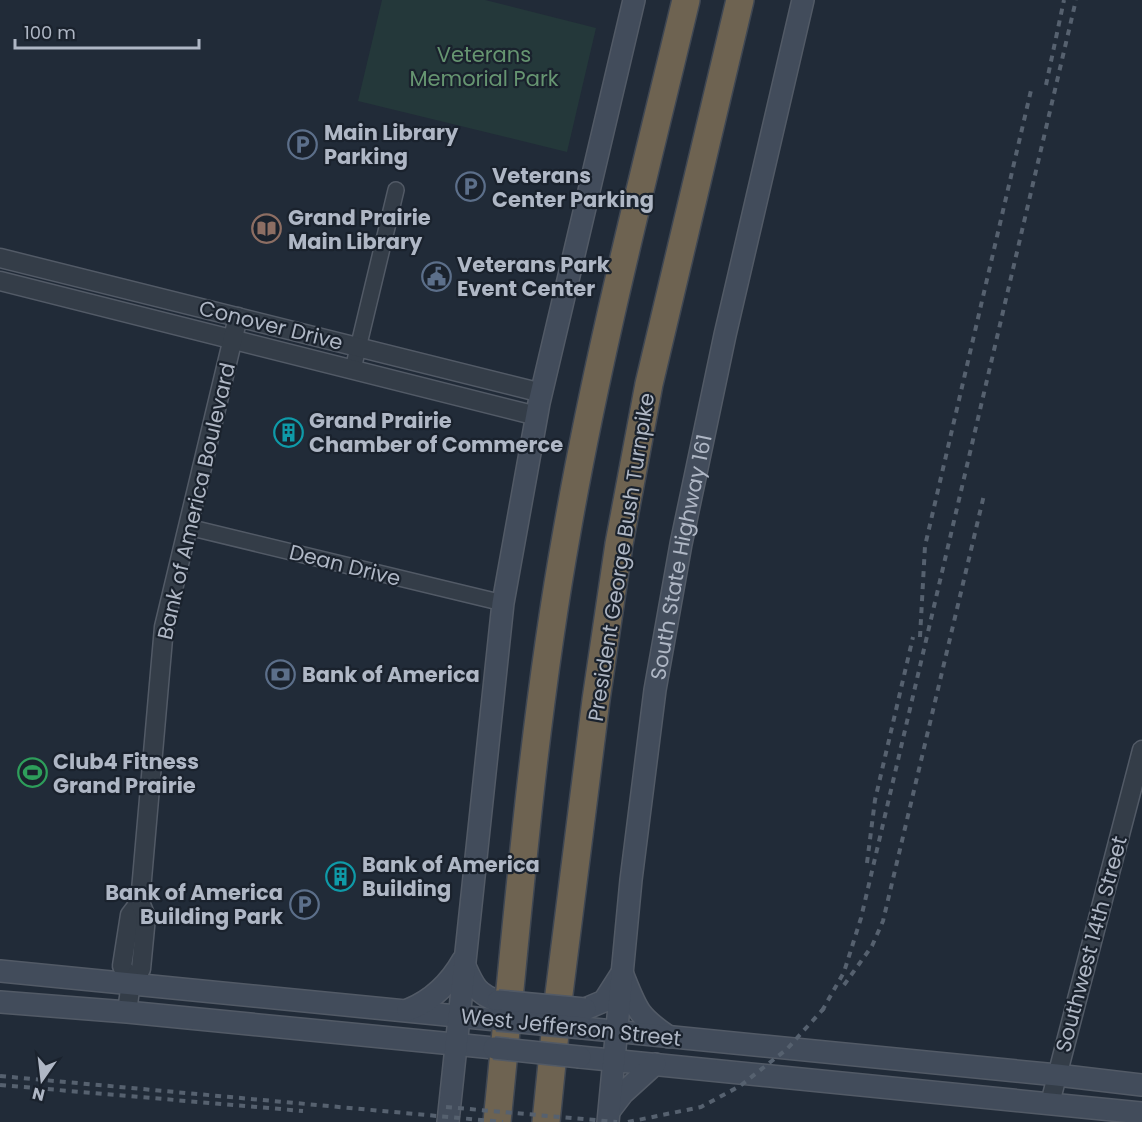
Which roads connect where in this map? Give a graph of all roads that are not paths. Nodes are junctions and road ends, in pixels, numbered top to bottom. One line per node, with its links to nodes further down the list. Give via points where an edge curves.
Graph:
1 (634, 0): 12 (main road)
2 (686, 0): 39 (highway, via 598,372 566,534 534,765)
3 (740, 0): 40 (highway, President George Bush Turnpike, via 649,384 619,544 561,970)
4 (803, 0): 20 (main road, South State Highway 161, via 681,544 655,690)
5 (396, 190): 10 (street)
6 (0, 258): 8 (street, Conover Drive)
7 (0, 281): 9 (street, Conover Drive)
8 (238, 317): 9 (street, Bank of America Boulevard); 10 (street, Conover Drive)
9 (233, 339): 11 (street, Conover Drive); 14 (street, Bank of America Boulevard)
10 (358, 347): 11 (street); 12 (street, Conover Drive)
11 (353, 369): 13 (street, Conover Drive)
12 (542, 393): 13 (main road)
13 (537, 416): 15 (main road)
14 (188, 527): 15 (street, Dean Drive); 21 (street, Bank of America Boulevard, via 164,627 140,902 130,915 122,966)
15 (503, 603): 18 (main road)
16 (1142, 750): 17 (street, Southwest 14th Street)
17 (1140, 769): 33 (street, Southwest 14th Street)
18 (464, 960): 23 (main road, via 444,988); 24 (main road, via 474,986); 26 (main road)
19 (0, 971): 21 (main road, West Jefferson Street)
20 (622, 972): 27 (main road, via 604,1001); 28 (main road, South State Highway 161); 29 (main road, via 639,1013)
21 (131, 982): 23 (main road, West Jefferson Street); 25 (street, Bank of America Boulevard)
22 (0, 1002): 25 (main road, West Jefferson Street)
23 (408, 1010): 26 (main road, West Jefferson Street)
24 (498, 1010): 26 (main road, West Jefferson Street); 27 (main road, West Jefferson Street, bridge)
25 (127, 1012): 30 (main road, West Jefferson Street)
26 (459, 1015): 30 (main road)
27 (584, 1019): 28 (main road, West Jefferson Street)
28 (616, 1032): 29 (main road, West Jefferson Street); 31 (main road, South State Highway 161)
29 (669, 1037): 33 (main road, West Jefferson Street)
30 (456, 1044): 31 (main road, West Jefferson Street, bridge); 38 (main road)
31 (614, 1060): 32 (main road, West Jefferson Street); 37 (main road, South State Highway 161)
32 (655, 1064): 35 (main road, West Jefferson Street); 37 (main road, via 623,1093)
33 (1057, 1075): 34 (main road, West Jefferson Street); 35 (street, Southwest 14th Street)
34 (1142, 1085)
35 (1050, 1103): 36 (main road, West Jefferson Street)
36 (1142, 1113)
37 (609, 1116)
38 (448, 1122)
39 (497, 1122)
40 (546, 1122)

